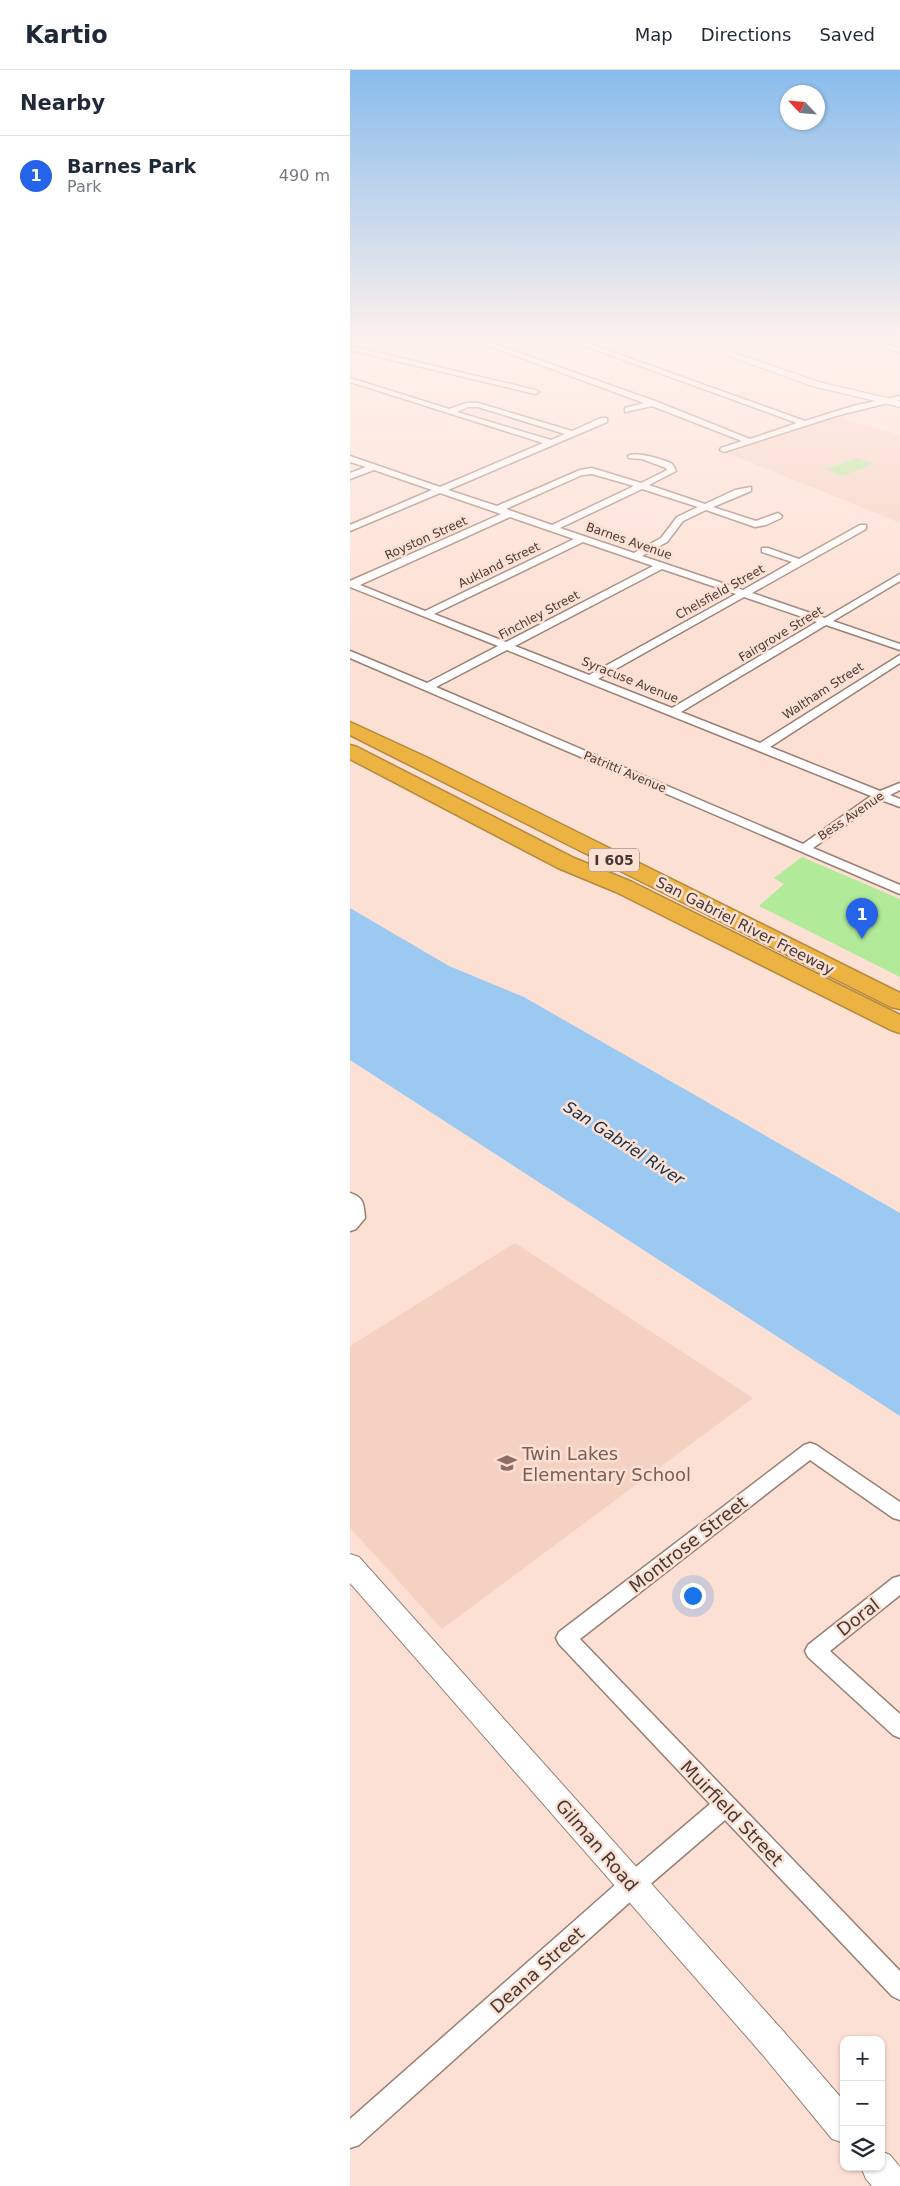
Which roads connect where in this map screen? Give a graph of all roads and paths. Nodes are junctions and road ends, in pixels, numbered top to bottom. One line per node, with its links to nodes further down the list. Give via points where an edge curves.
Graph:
1 (534, 438): 5 (street)
2 (559, 438): 5 (street)
3 (740, 438): 6 (street)
4 (763, 438): 6 (street)
5 (550, 442): 13 (street)
6 (751, 442): 7 (street)
7 (724, 450)
8 (632, 456): 12 (street, via 664,463 672,471)
9 (350, 459): 10 (street, Barnes Avenue)
10 (374, 467): 11 (street); 13 (street, Barnes Avenue)
11 (350, 476)
12 (642, 486): 15 (street); 16 (street, via 601,472 585,471); 21 (street)
13 (440, 489): 16 (street, Barnes Avenue); 20 (street)
14 (748, 489): 15 (street)
15 (706, 507): 18 (street, via 759,524); 24 (street, via 680,519 664,540)
16 (499, 509): 17 (street, Barnes Avenue)
17 (510, 513): 21 (street, Barnes Avenue); 28 (street, Royston Street)
18 (778, 516)
19 (863, 527): 25 (street, Chelsfield Street)
20 (350, 528)
21 (553, 528): 22 (street, Barnes Avenue)
22 (583, 538): 24 (street, Barnes Avenue); 30 (street, Aukland Street)
23 (765, 550): 25 (street)
24 (634, 556): 26 (street, Barnes Avenue)
25 (800, 562): 29 (street, Chelsfield Street)
26 (662, 565): 29 (street, Barnes Avenue); 32 (street, Finchley Street)
27 (900, 577): 31 (street, Fairgrove Street)
28 (351, 584): 30 (street, Syracuse Avenue)
29 (744, 593): 31 (street, Barnes Avenue); 36 (street, Chelsfield Street)
30 (426, 614): 32 (street, Syracuse Avenue)
31 (826, 621): 33 (street, Barnes Avenue); 38 (street, Fairgrove Street)
32 (506, 647): 36 (street, Syracuse Avenue); 37 (street, Finchley Street)
33 (900, 648)
34 (350, 654): 37 (street, Patritti Avenue)
35 (900, 658): 41 (street, Waltham Street)
36 (590, 679): 38 (street, Syracuse Avenue)
37 (428, 687): 49 (street, Patritti Avenue)
38 (674, 712): 41 (street, Syracuse Avenue)
39 (350, 719): 44 (highway)
40 (350, 728): 44 (highway, San Gabriel River Freeway / I 605)
41 (761, 748): 46 (street, Syracuse Avenue)
42 (350, 751): 48 (highway, San Gabriel River Freeway / I 605)
43 (350, 760): 48 (highway)
44 (439, 770): 52 (highway, San Gabriel River Freeway / I 605)
45 (900, 786): 46 (street, Bess Avenue)
46 (880, 795): 47 (street, Syracuse Avenue); 49 (street, Bess Avenue)
47 (900, 803)
48 (457, 805): 50 (highway, San Gabriel River Freeway / I 605)
49 (804, 848): 51 (street, Patritti Avenue)
50 (566, 863): 55 (highway, San Gabriel River Freeway / I 605, via 624,887); 56 (highway, via 613,894)
51 (900, 890)
52 (790, 949): 53 (highway); 54 (highway, San Gabriel River Freeway / I 605)
53 (900, 995)
54 (900, 1002)
55 (900, 1025)
56 (900, 1044)
57 (350, 1198): 58 (street, via 356,1202)
58 (354, 1221)
59 (900, 1512): 62 (street, Montrose Street, via 810,1450)
60 (350, 1565): 65 (street, Gilman Road)
61 (900, 1584): 63 (street, Doral, via 815,1650)
62 (566, 1638): 64 (street, Muirfield Street)
63 (900, 1728)
64 (725, 1806): 65 (street, Deana Street); 66 (street, Muirfield Street)
65 (632, 1885): 67 (street, Gilman Road); 68 (street, Deana Street)
66 (900, 1988)
67 (843, 2126)
68 (350, 2136)
69 (881, 2171): 70 (street)
70 (894, 2186)

